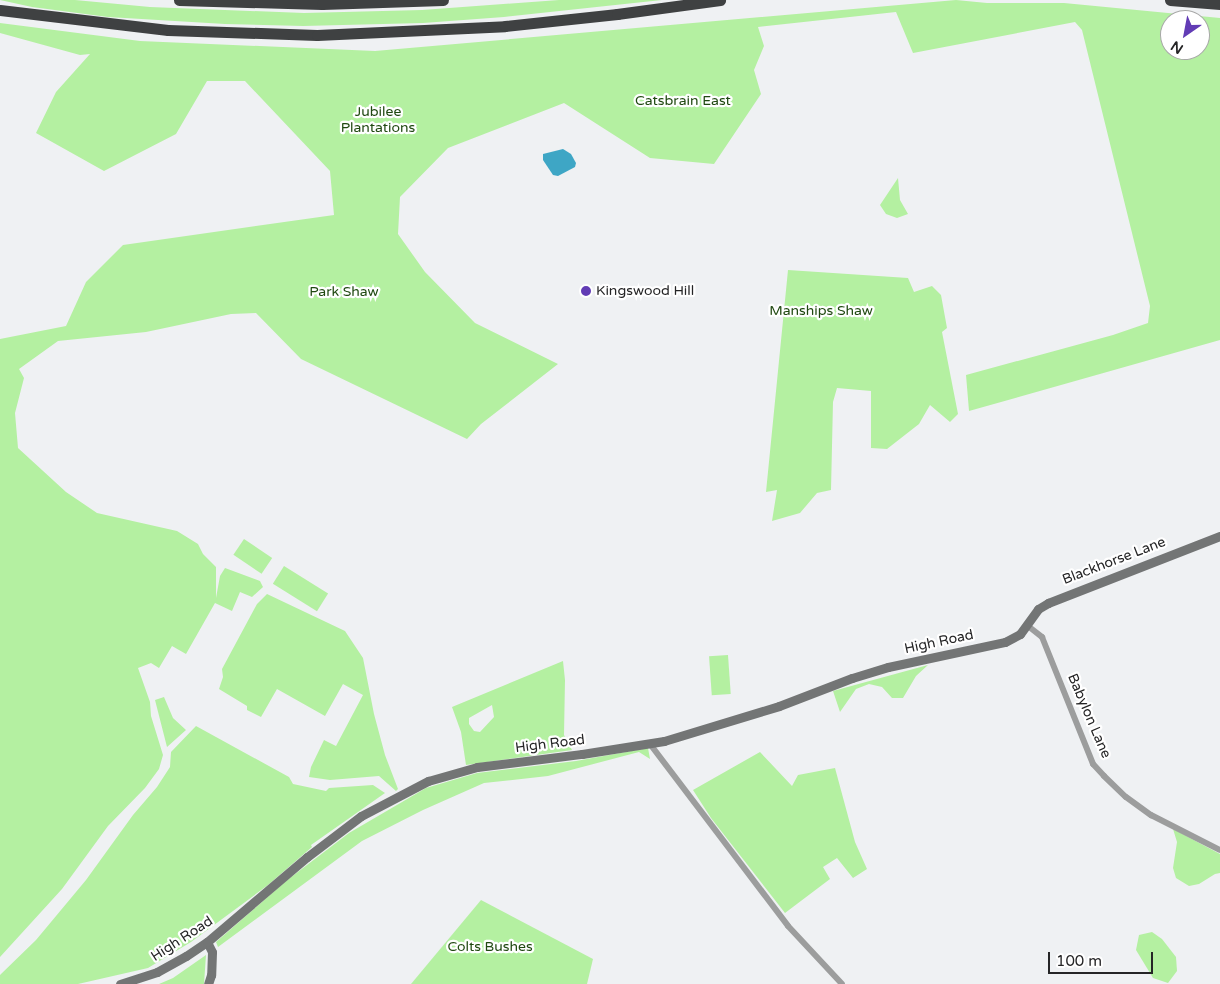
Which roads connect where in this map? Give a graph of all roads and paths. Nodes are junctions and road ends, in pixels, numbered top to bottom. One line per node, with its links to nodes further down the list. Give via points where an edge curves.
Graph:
1 (179, 0): 2 (highway, via 313,4)
2 (442, 0)
3 (720, 0): 6 (highway, via 505,26 317,35 168,30)
4 (1170, 0): 5 (highway)
5 (1220, 4)
6 (0, 10)
7 (1220, 536): 8 (street, Blackhorse Lane, via 1054,600 1038,609)
8 (1028, 626): 9 (street, High Road, via 1005,642 888,667 779,706); 10 (street, Babylon Lane, via 1042,637 1093,764 1126,797 1151,815)
9 (650, 744): 11 (street, High Road, via 477,767 428,781 361,816); 14 (street, via 788,926)
10 (1220, 850)
11 (207, 942): 12 (street, High Road, via 157,972); 13 (street, via 212,952)
12 (120, 984)
13 (208, 984)
14 (842, 984)

